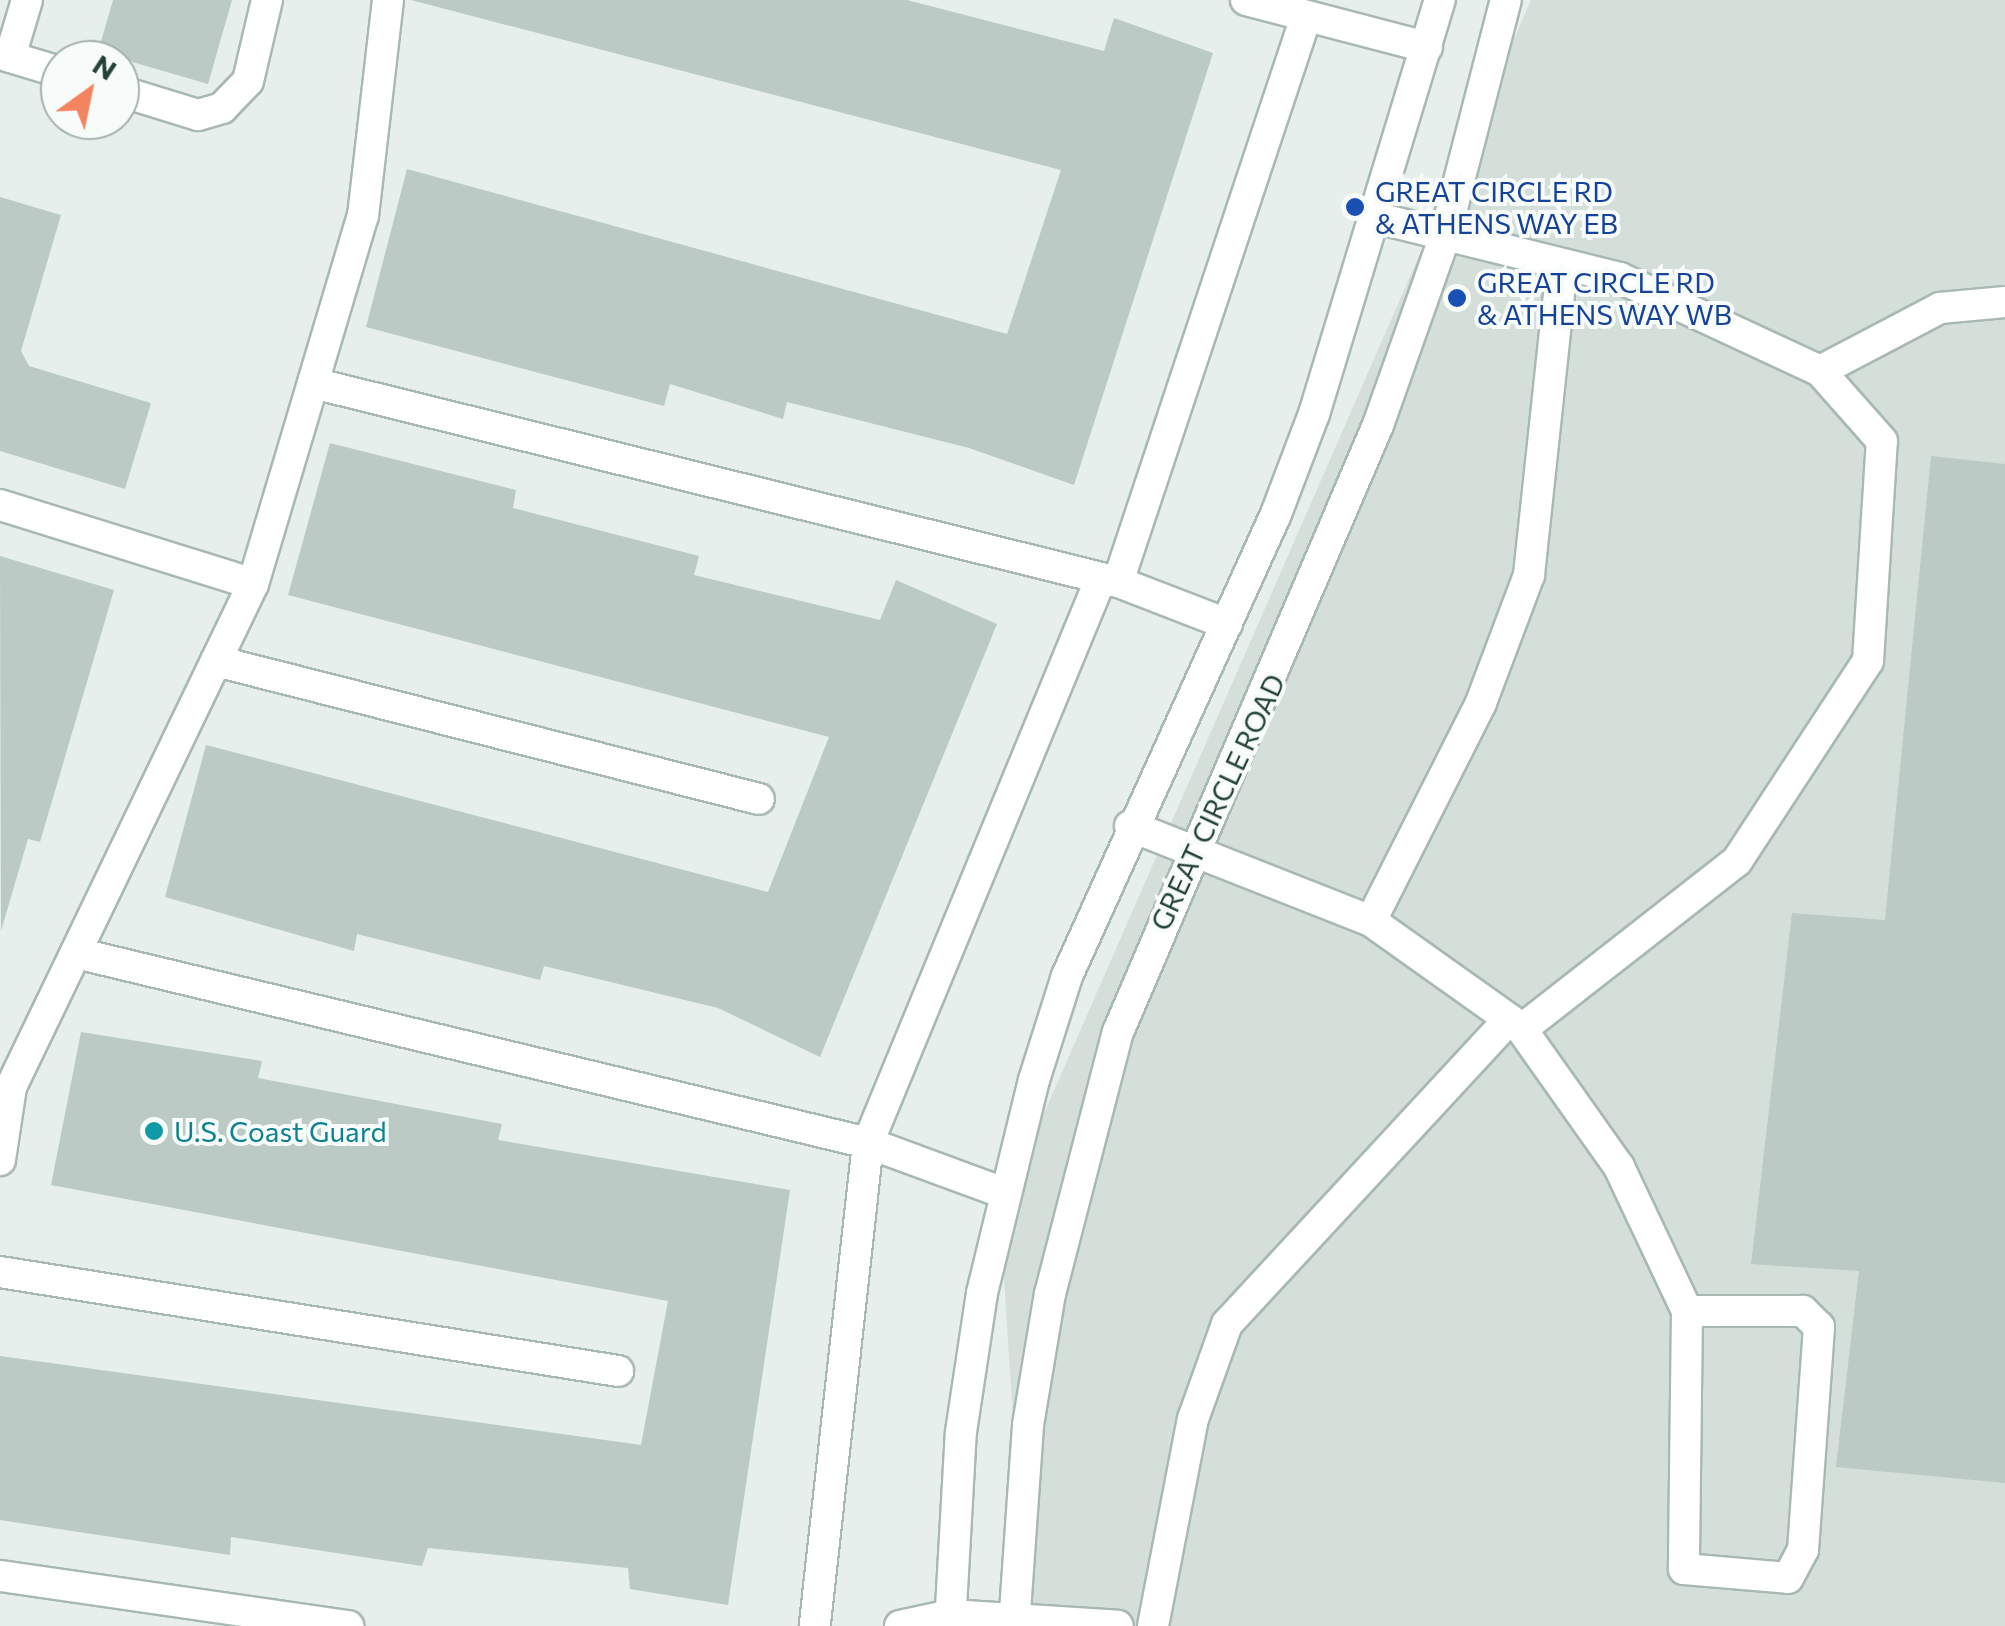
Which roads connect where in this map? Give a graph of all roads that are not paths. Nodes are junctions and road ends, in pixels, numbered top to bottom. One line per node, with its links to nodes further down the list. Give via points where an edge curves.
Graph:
1 (27, 0): 9 (street)
2 (268, 0): 11 (street, via 248,81 222,108 198,116)
3 (388, 0): 17 (street, via 364,216)
4 (1246, 0): 7 (street)
5 (1440, 0): 8 (street)
6 (1506, 0): 13 (street, GREAT CIRCLE ROAD)
7 (1306, 17): 8 (street); 19 (street)
8 (1427, 47): 12 (street)
9 (5, 55): 10 (street)
10 (40, 66)
11 (140, 97)
12 (1377, 218): 13 (street); 21 (street, via 1314,414)
13 (1444, 239): 14 (street); 25 (street, GREAT CIRCLE ROAD, via 1328,551)
14 (1562, 266): 16 (street, via 1620,278); 26 (street, via 1529,574 1481,702)
15 (2005, 302): 16 (street, via 1940,308)
16 (1820, 371): 28 (street, via 1882,442 1868,661 1737,861)
17 (313, 383): 19 (street); 20 (street)
18 (0, 505): 20 (street)
19 (1109, 580): 21 (street); 29 (street)
20 (253, 584): 22 (street)
21 (1227, 624): 24 (street)
22 (216, 661): 23 (street); 27 (street)
23 (760, 799)
24 (1130, 826): 25 (street); 31 (street, via 1067,976)
25 (1193, 851): 26 (street); 37 (street, GREAT CIRCLE ROAD, via 1129,1001 1064,1225 1028,1425)
26 (1372, 921): 28 (street)
27 (76, 953): 29 (street); 30 (street, via 12,1087)
28 (1516, 1024): 33 (street, via 1619,1167); 42 (street, via 1227,1324 1193,1419)
29 (868, 1143): 31 (street); 39 (street)
30 (0, 1160)
31 (1004, 1193): 36 (street, via 960,1432)
32 (0, 1272): 34 (street)
33 (1687, 1311): 33 (street, via 1684,1569 1788,1578 1804,1550 1818,1327 1803,1311)
34 (618, 1371)
35 (0, 1576): 38 (street)
36 (950, 1620): 37 (street); 40 (street)
37 (1014, 1622): 41 (street)
38 (348, 1626)
39 (815, 1626)
40 (900, 1626)
41 (1118, 1626)
42 (1154, 1626)

